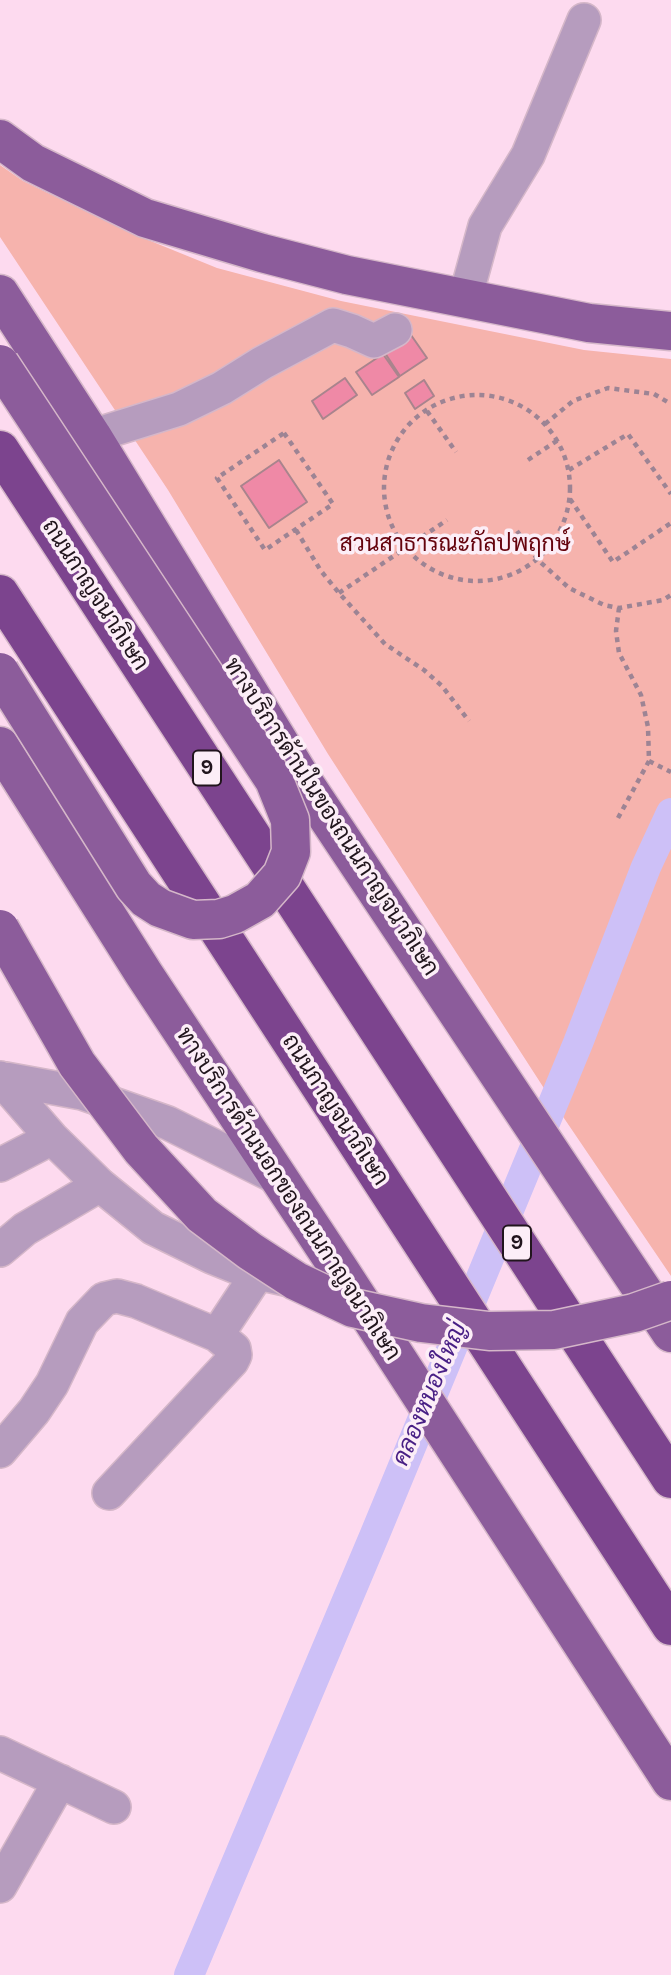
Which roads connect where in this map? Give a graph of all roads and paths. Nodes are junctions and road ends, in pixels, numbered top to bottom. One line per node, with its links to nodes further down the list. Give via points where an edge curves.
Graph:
1 (584, 20): 4 (street, via 528,155 485,226)
2 (0, 139): 4 (main road, via 33,163 145,218 347,275)
3 (0, 294): 11 (main road, ทางบริการด้านในของถนนกาญจนาภิเษก)
4 (465, 299): 6 (main road, via 589,323)
5 (395, 330): 11 (street, via 374,341 333,325 179,409)
6 (671, 331)
7 (0, 364): 29 (main road, bridge, via 274,780 290,820 291,852 282,875 260,900 219,919 193,920 146,899)
8 (671, 404): 10 (path, via 654,394 608,388 573,401)
9 (427, 411): 10 (path, via 449,398 496,396 537,415); 14 (path); 23 (path, via 412,420 393,445 382,487 385,512)
10 (545, 424): 12 (path)
11 (92, 436): 44 (main road, ทางบริการด้านในของถนนกาญจนาภิเษก, via 301,778)
12 (558, 440): 15 (path); 16 (path)
13 (0, 450): 48 (highway, ถนนกาญจนาภิเษก / 9)
14 (456, 453)
15 (528, 460)
16 (569, 470): 17 (path, via 628,434); 18 (path)
17 (671, 494)
18 (569, 498): 20 (path, via 613,562); 24 (path, via 566,521)
19 (447, 520): 23 (path)
20 (671, 523)
21 (296, 530): 21 (path, via 265,550 217,478 284,433 333,504); 25 (path)
22 (517, 531): 24 (path)
23 (406, 548): 24 (path, via 432,572 466,583 511,577); 25 (path)
24 (538, 560): 28 (path, via 569,588)
25 (339, 593): 30 (path, via 385,644 442,686)
26 (0, 594): 50 (highway, ถนนกาญจนาภิเษก)
27 (671, 596): 28 (path)
28 (619, 608): 32 (path, via 619,653 641,695)
29 (0, 672)
30 (469, 721)
31 (0, 746): 39 (main road, ทางบริการด้านนอกของถนนกาญจนาภิเษก)
32 (649, 761): 33 (path); 34 (path)
33 (671, 772)
34 (618, 818)
35 (0, 929): 44 (main road, bridge, via 77,1064 141,1149 202,1215 296,1281 353,1308 489,1331 554,1330 634,1313)
36 (0, 1078): 37 (street); 39 (street, via 82,1093 168,1123)
37 (52, 1138): 38 (street); 40 (street)
38 (0, 1165)
39 (280, 1180): 42 (main road, ทางบริการด้านนอกของถนนกาญจนาภิเษก)
40 (100, 1185): 41 (street, via 25,1229); 43 (street, via 153,1228)
41 (0, 1250)
42 (339, 1269): 43 (street, via 316,1284); 52 (main road, ทางบริการด้านนอกของถนนกาญจนาภิเษก)
43 (258, 1273): 46 (street)
44 (661, 1300): 45 (main road, ทางบริการด้านในของถนนกาญจนาภิเษก)
45 (671, 1333)
46 (218, 1335): 47 (street, via 136,1301 104,1300 82,1322 52,1384); 49 (street, via 234,1349 232,1361)
47 (0, 1451)
48 (671, 1479)
49 (109, 1493)
50 (671, 1626)
51 (0, 1753): 53 (street)
52 (671, 1780)
53 (60, 1781): 54 (street); 55 (street)
54 (114, 1807)
55 (0, 1886)

